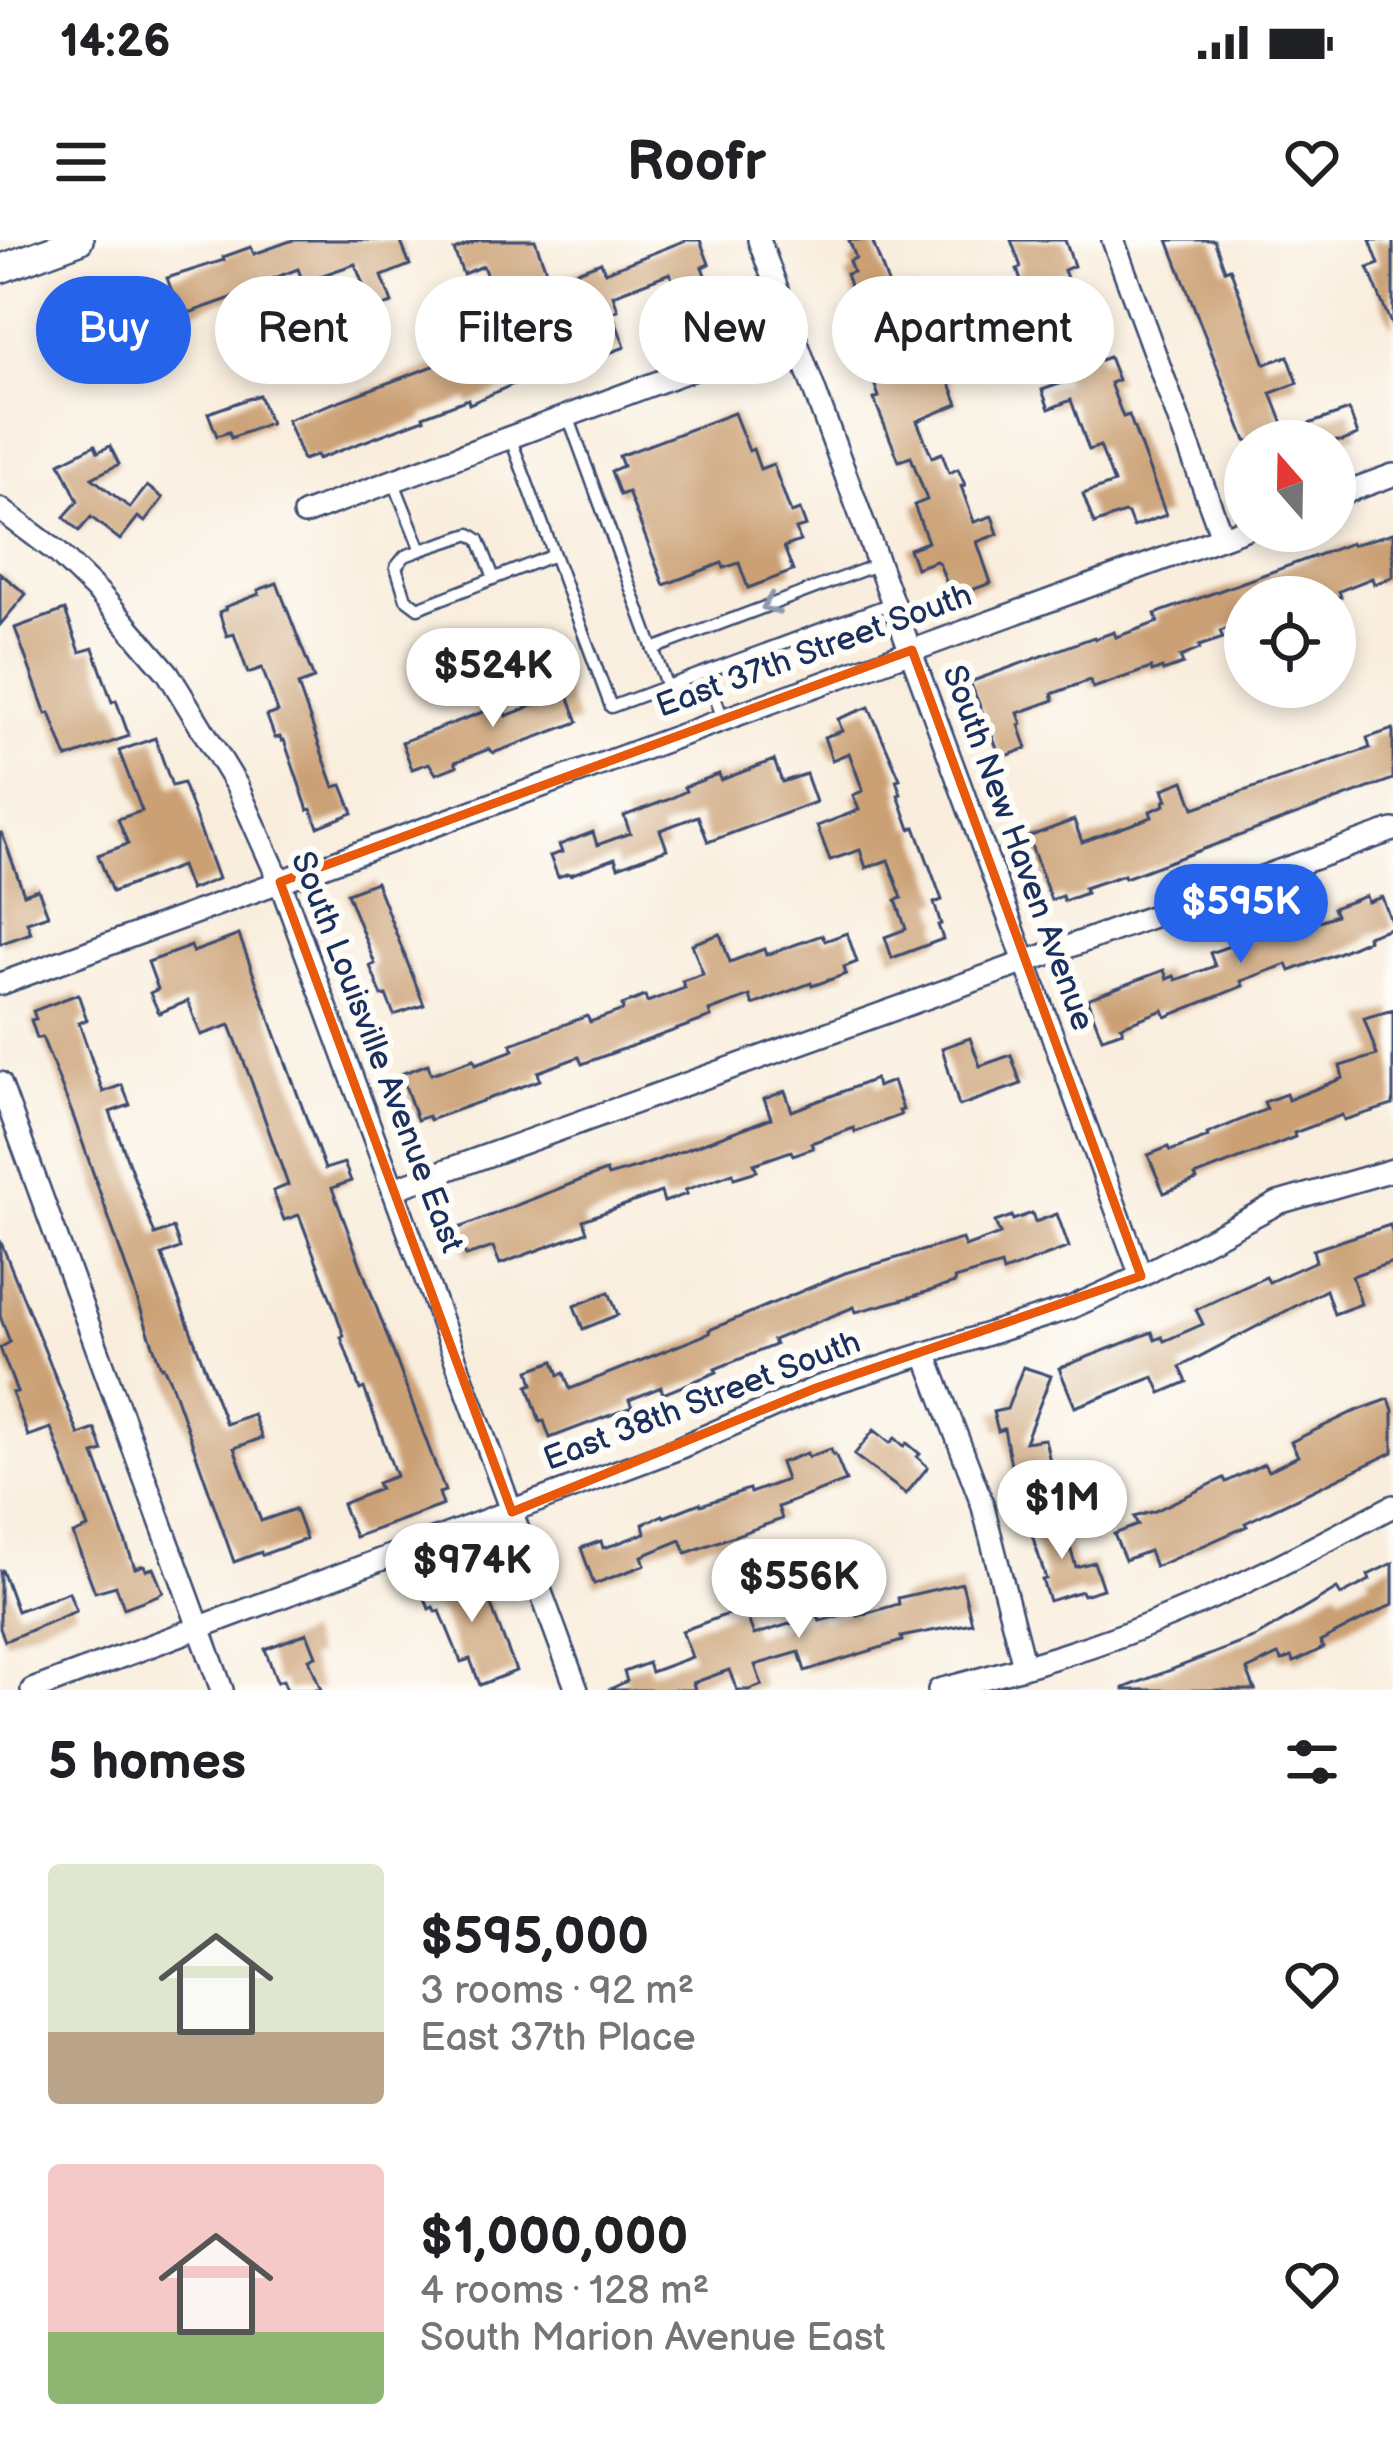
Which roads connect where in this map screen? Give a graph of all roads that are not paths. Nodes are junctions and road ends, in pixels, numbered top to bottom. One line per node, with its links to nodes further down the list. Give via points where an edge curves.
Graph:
1 (80, 240): 4 (street)
2 (759, 240): 6 (street, South New Haven Avenue)
3 (1113, 240): 16 (street)
4 (48, 245): 5 (street)
5 (0, 269)
6 (772, 276)
7 (808, 372): 19 (street, South New Haven Avenue)
8 (654, 384): 9 (street)
9 (568, 416): 10 (street); 22 (lane)
10 (510, 437): 12 (street); 18 (lane)
11 (1393, 475): 13 (street)
12 (393, 480): 15 (street); 17 (lane)
13 (1356, 488)
14 (0, 509): 28 (street, South Louisville Avenue East, via 57,552 168,673 237,785)
15 (304, 514)
16 (1222, 537): 23 (street, East 37th Street South)
17 (422, 550): 20 (lane, via 470,534); 20 (lane, via 396,567 418,608)
18 (554, 555): 20 (lane); 25 (lane, via 611,707)
19 (879, 564): 21 (street, South New Haven Avenue); 22 (lane, one-way to 22)
20 (494, 578)
21 (894, 602): 23 (street, South New Haven Avenue); 24 (lane)
22 (653, 649): 25 (lane)
23 (912, 650): 26 (street, East 37th Street South); 29 (street, South New Haven Avenue)
24 (706, 672): 25 (lane); 26 (lane)
25 (667, 686)
26 (723, 719): 28 (street, East 37th Street South)
27 (1393, 830): 29 (street)
28 (280, 882): 30 (street, East 37th Street South); 33 (street, South Louisville Avenue East)
29 (1024, 965): 33 (street); 34 (street, South New Haven Avenue)
30 (0, 984)
31 (0, 1083): 38 (street)
32 (1393, 1170): 34 (street, East 38th Street South, via 1278,1203)
33 (394, 1189): 37 (street, South Louisville Avenue East)
34 (1141, 1276): 35 (street, East 38th Street South, via 1062,1311)
35 (925, 1353): 37 (street, East 38th Street South, via 816,1388); 39 (street, via 982,1503)
36 (1393, 1506): 39 (street, via 1235,1588)
37 (512, 1512): 38 (street, East 38th Street South); 42 (street, South Louisville Avenue East)
38 (201, 1628): 40 (street, East 38th Street South); 41 (street)
39 (1024, 1666): 43 (street)
40 (32, 1690)
41 (222, 1690)
42 (577, 1690)
43 (939, 1690)

